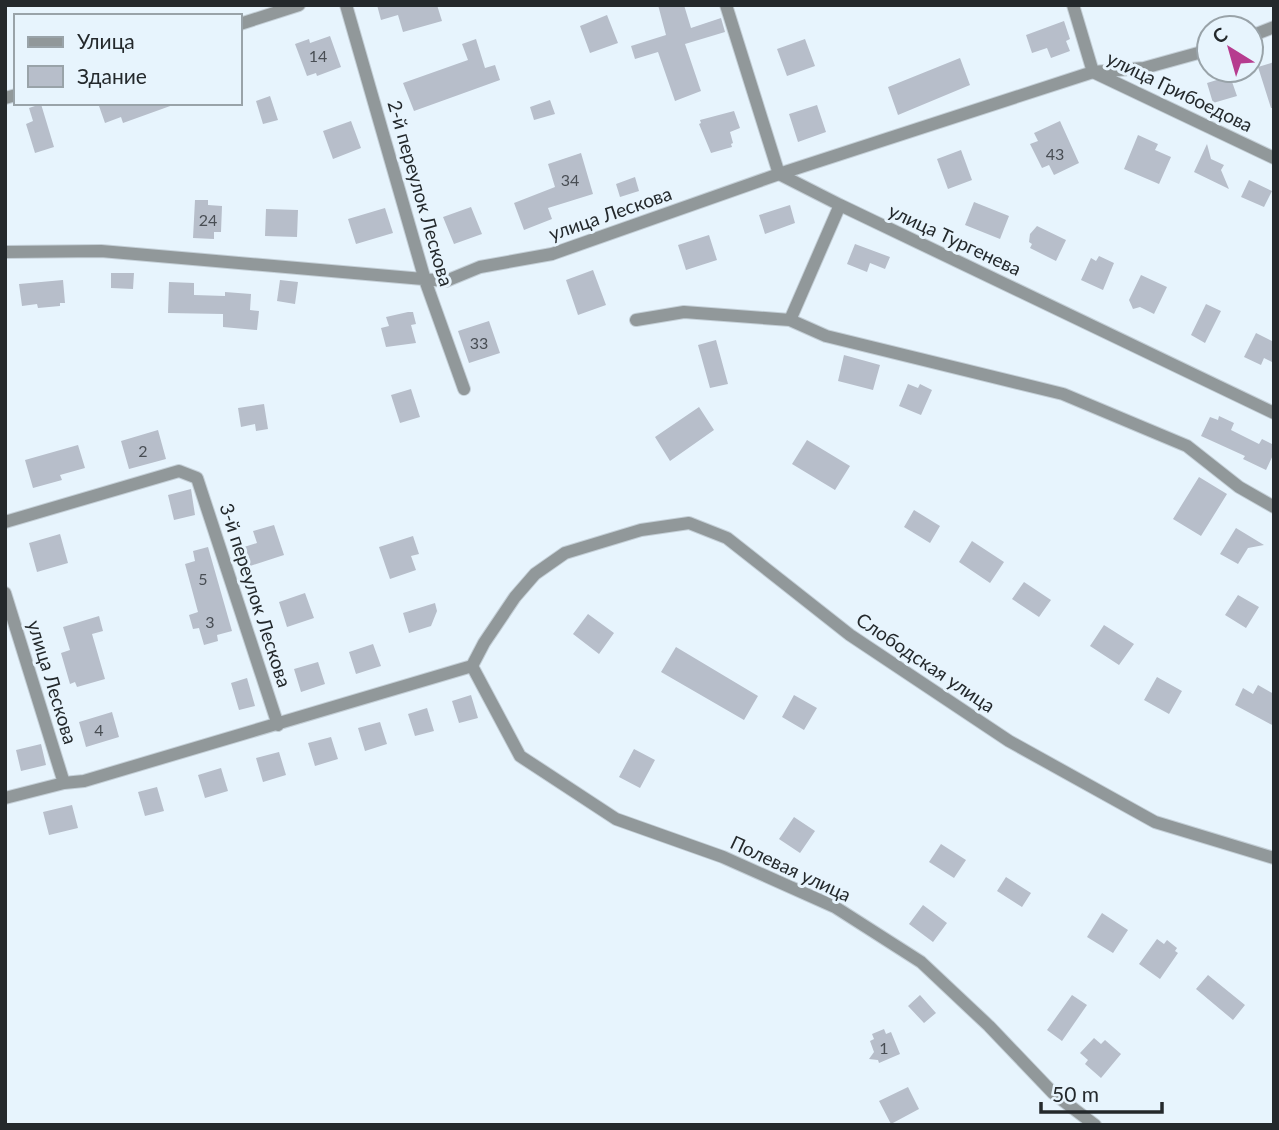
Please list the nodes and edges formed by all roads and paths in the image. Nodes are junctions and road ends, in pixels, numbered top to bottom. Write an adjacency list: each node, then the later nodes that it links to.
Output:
1 (299, 5): 5 (street)
2 (346, 5): 12 (street, 2-й переулок Лескова)
3 (726, 5): 9 (street)
4 (1073, 5): 7 (street, улица Грибоедова)
5 (242, 23)
6 (1195, 54): 7 (street, улица Лескова)
7 (1093, 72): 8 (street, улица Грибоедова); 9 (street, улица Лескова)
8 (1274, 158)
9 (779, 174): 10 (street, улица Тургенева); 12 (street, улица Лескова)
10 (839, 205): 14 (street); 16 (street, улица Тургенева)
11 (5, 252): 12 (street, улица Лескова)
12 (425, 280): 15 (street, 2-й переулок Лескова)
13 (636, 320): 14 (street)
14 (790, 320): 17 (street)
15 (464, 389)
16 (1274, 413)
17 (1274, 507)
18 (5, 522): 21 (street, 3-й переулок Лескова)
19 (5, 593): 22 (street, улица Лескова)
20 (472, 666): 21 (street); 24 (street, Слободская улица); 25 (street, Полевая улица)
21 (278, 725): 22 (street)
22 (64, 783): 23 (street)
23 (5, 798)
24 (1274, 858)
25 (1096, 1125)

